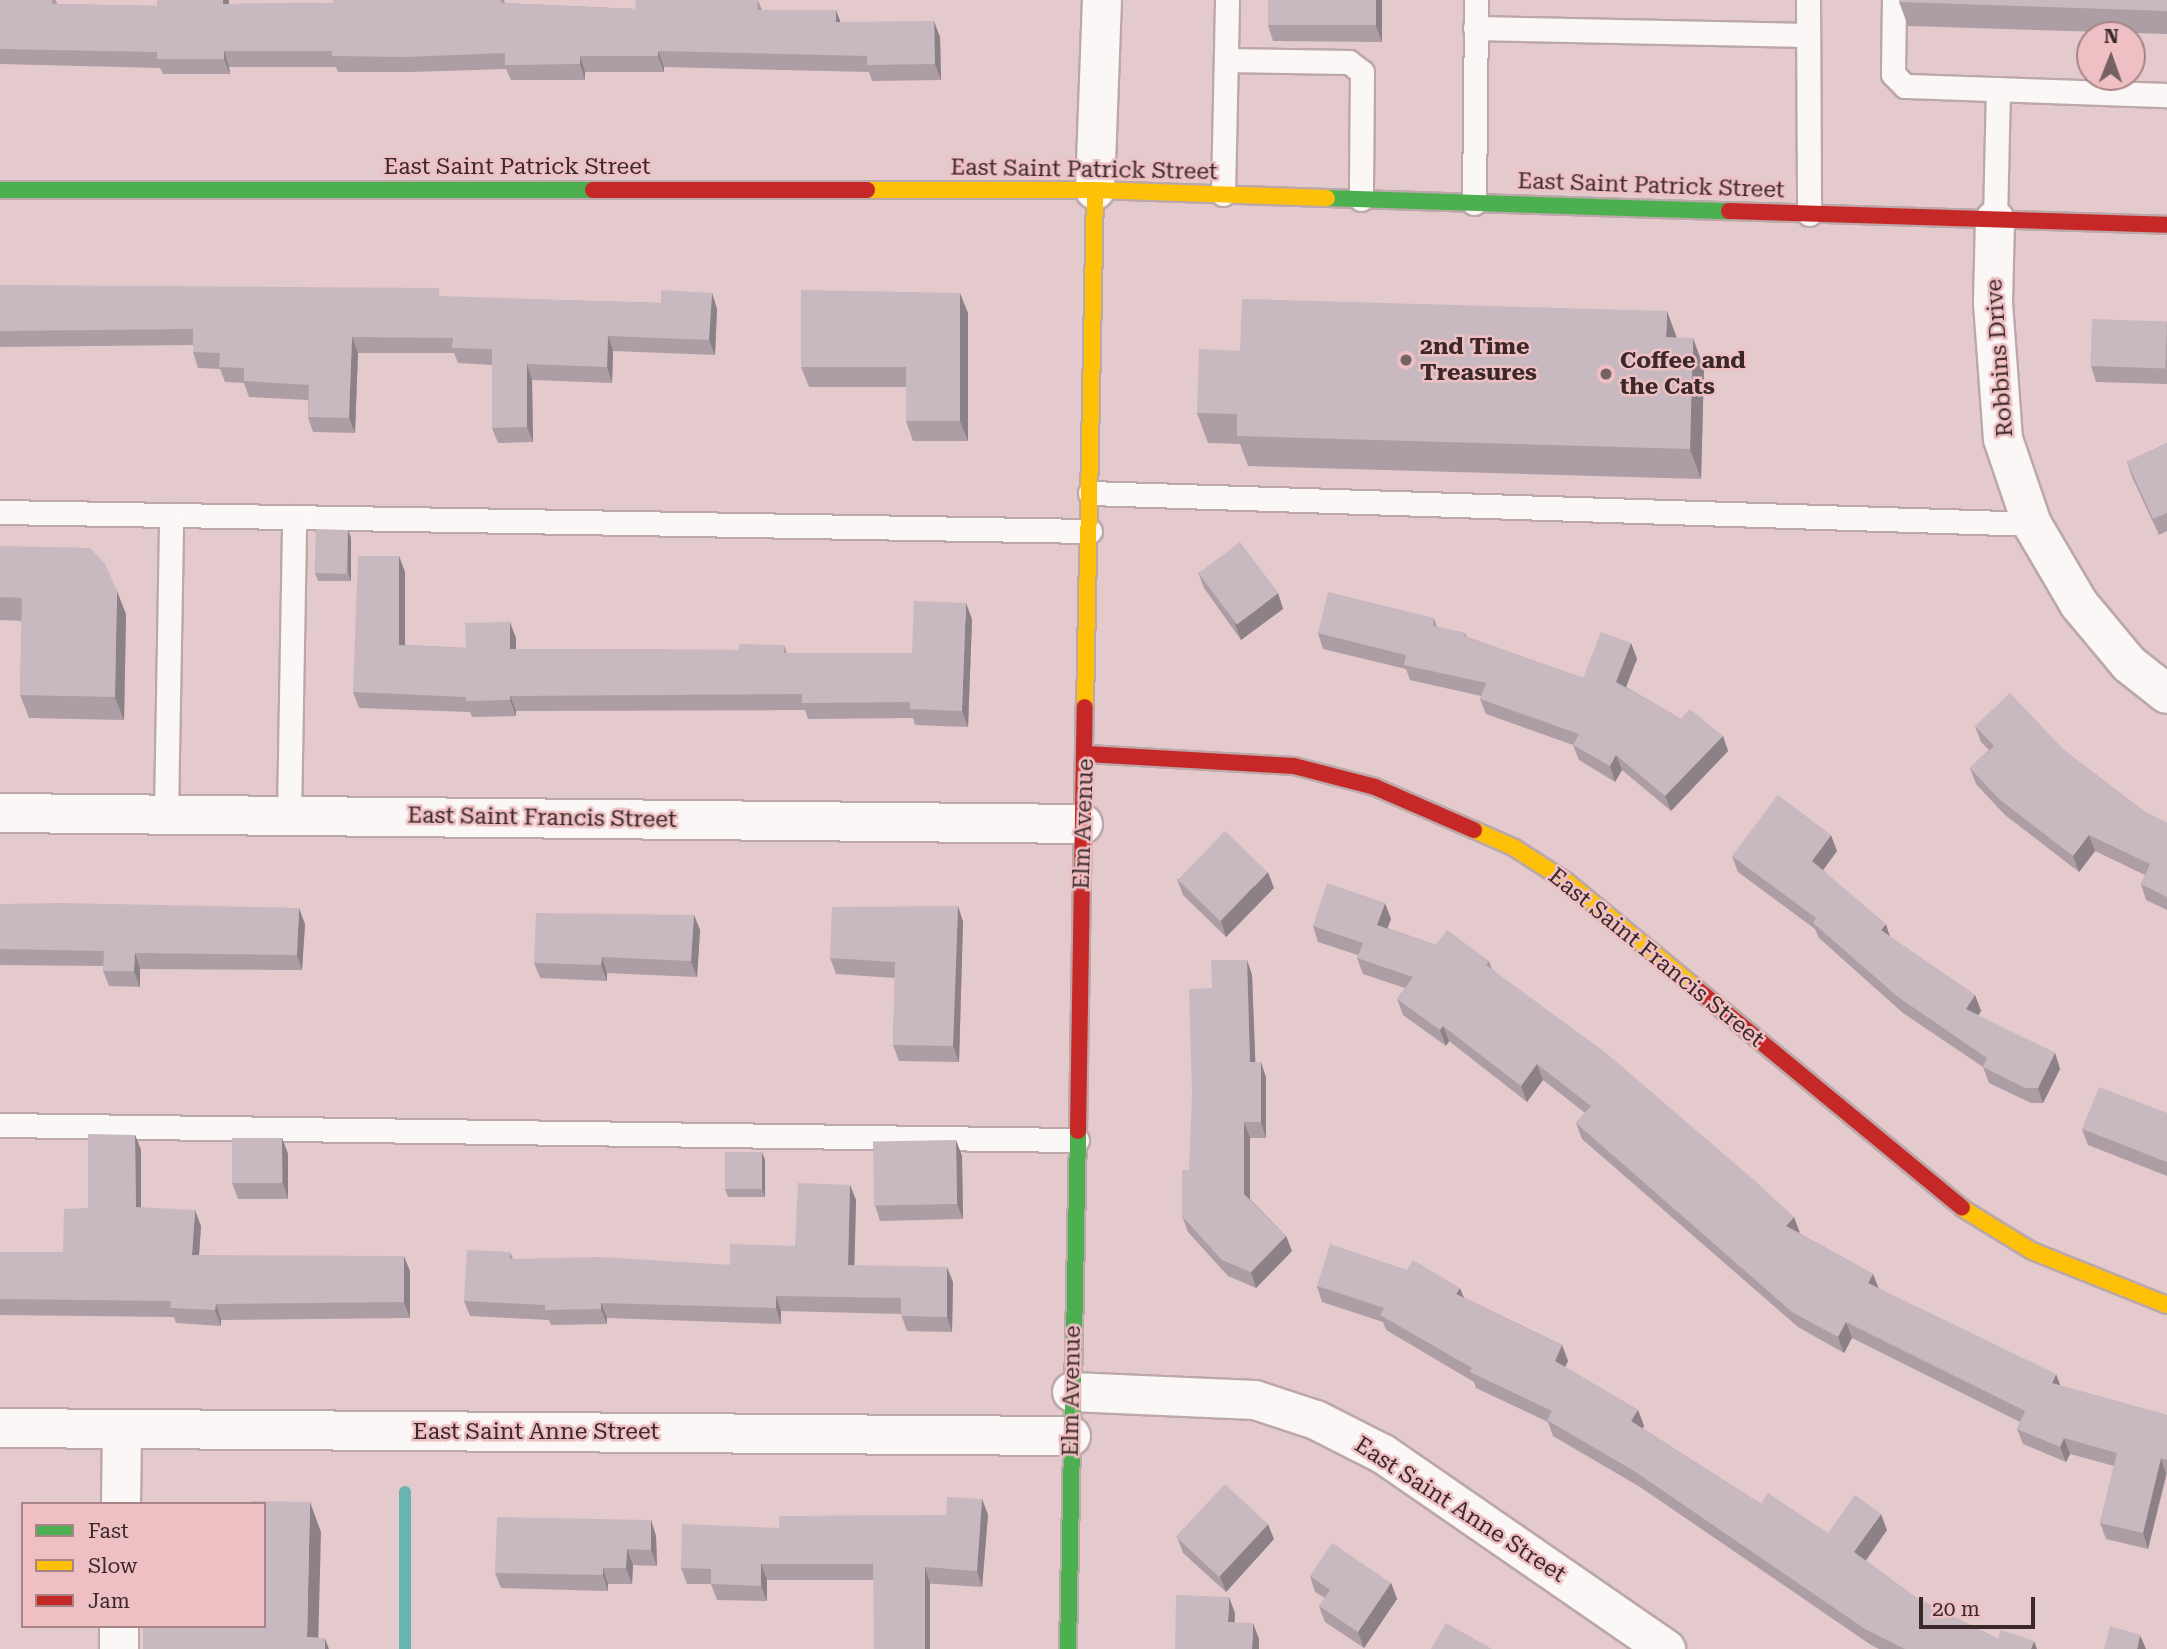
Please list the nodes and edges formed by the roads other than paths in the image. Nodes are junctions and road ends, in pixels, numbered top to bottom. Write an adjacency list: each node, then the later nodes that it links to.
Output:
1 (1102, 0): 12 (street, Elm Avenue)
2 (1227, 0): 8 (lane)
3 (1476, 0): 6 (lane)
4 (1808, 0): 7 (lane)
5 (1894, 0): 9 (lane)
6 (1475, 28): 7 (lane); 15 (lane)
7 (1808, 36): 16 (lane)
8 (1226, 60): 13 (lane); 14 (lane)
9 (1998, 89): 10 (lane); 17 (lane)
10 (2167, 95)
11 (0, 190): 12 (street, East Saint Patrick Street)
12 (1095, 190): 13 (street, East Saint Patrick Street); 19 (street, Elm Avenue)
13 (1223, 194): 14 (street, East Saint Patrick Street)
14 (1361, 199): 15 (street, East Saint Patrick Street)
15 (1474, 203): 16 (street, East Saint Patrick Street)
16 (1809, 214): 17 (street, East Saint Patrick Street)
17 (1995, 220): 18 (street, East Saint Patrick Street); 23 (street, Robbins Drive)
18 (2167, 225)
19 (1090, 493): 23 (lane); 24 (street, Elm Avenue)
20 (0, 512): 21 (lane)
21 (171, 514): 22 (lane); 28 (lane)
22 (294, 517): 24 (lane); 29 (lane)
23 (2032, 524): 25 (street, Robbins Drive)
24 (1090, 531): 26 (street, Elm Avenue)
25 (2167, 694)
26 (1087, 754): 30 (street, Elm Avenue); 33 (street, East Saint Francis Street)
27 (0, 813): 28 (street, East Saint Francis Street)
28 (166, 813): 29 (street, East Saint Francis Street)
29 (289, 814): 30 (street, East Saint Francis Street)
30 (1083, 824): 32 (street, Elm Avenue)
31 (0, 1125): 32 (lane)
32 (1077, 1140): 34 (street, Elm Avenue)
33 (2167, 1305)
34 (1072, 1392): 37 (street, Elm Avenue); 42 (street, East Saint Anne Street)
35 (0, 1428): 36 (street, East Saint Anne Street)
36 (122, 1429): 37 (street, East Saint Anne Street); 38 (street)
37 (1071, 1436): 41 (street, Elm Avenue)
38 (121, 1502)
39 (119, 1628): 40 (street)
40 (119, 1649)
41 (1068, 1649)
42 (1667, 1649)

